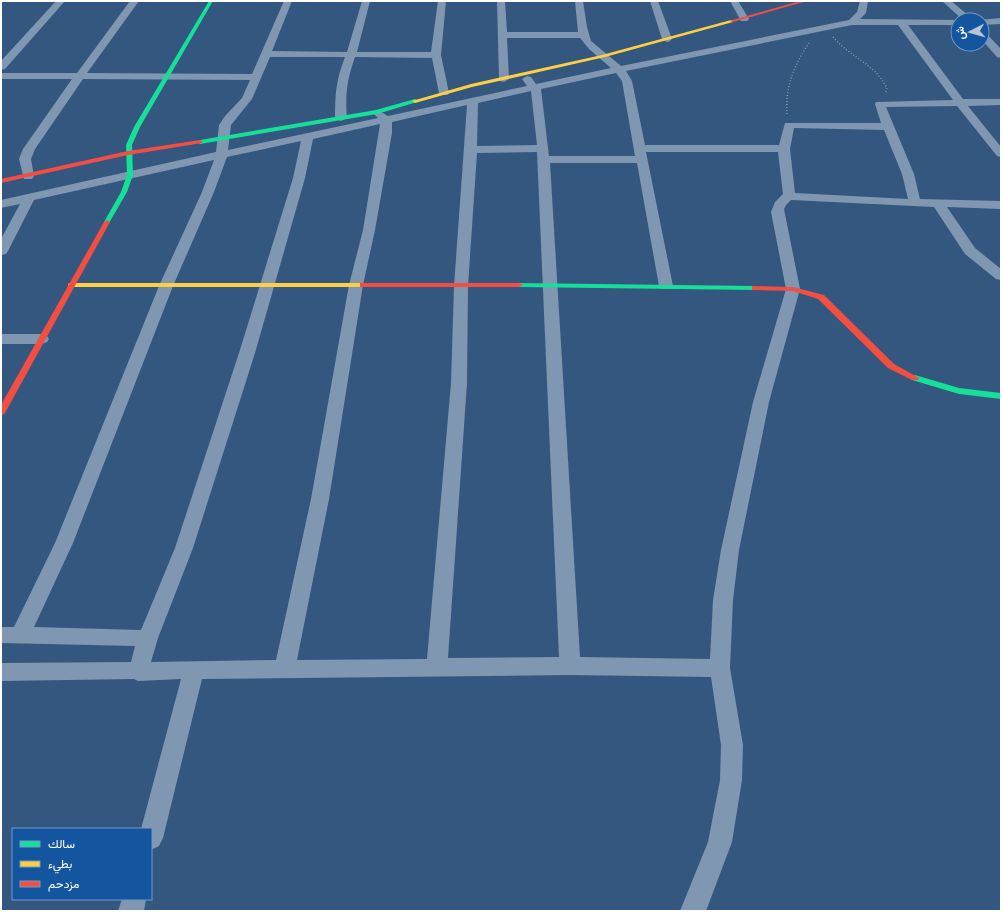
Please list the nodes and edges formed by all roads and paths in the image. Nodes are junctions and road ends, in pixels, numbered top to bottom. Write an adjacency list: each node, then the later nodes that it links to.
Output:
1 (61, 1): 31 (street)
2 (135, 1): 35 (street)
3 (211, 1): 37 (street)
4 (288, 1): 26 (street)
5 (366, 1): 27 (street)
6 (442, 1): 28 (street)
7 (501, 1): 22 (street)
8 (579, 1): 23 (street)
9 (654, 1): 24 (street)
10 (734, 1): 15 (street)
11 (864, 1): 17 (street)
12 (946, 1): 14 (street)
13 (798, 2): 15 (street)
14 (959, 12)
15 (744, 19): 24 (street)
16 (1001, 21): 20 (street)
17 (852, 22): 18 (street); 21 (street)
18 (901, 22): 19 (street); 42 (street)
19 (950, 22)
20 (990, 22)
21 (822, 28): 32 (street); 44 (path); 48 (path)
22 (502, 34): 23 (street); 38 (street)
23 (584, 35): 30 (street)
24 (666, 39): 30 (street)
25 (990, 43): 29 (street)
26 (266, 54): 27 (street); 36 (street)
27 (351, 55): 28 (street); 46 (street)
28 (436, 55): 40 (street)
29 (1001, 55)
30 (603, 56): 32 (street); 33 (street)
31 (1, 67)
32 (620, 69): 39 (street); 57 (street)
33 (522, 75): 38 (street); 39 (street)
34 (1, 76): 35 (street)
35 (81, 76): 37 (street); 60 (street)
36 (255, 77): 37 (street); 51 (street)
37 (166, 78): 54 (street)
38 (504, 79): 40 (street)
39 (535, 87): 41 (street); 56 (street)
40 (444, 93): 45 (street)
41 (473, 101): 45 (street); 53 (street)
42 (960, 102): 43 (street); 44 (street); 58 (street)
43 (1001, 102)
44 (880, 104): 49 (street)
45 (382, 116): 46 (street); 47 (street); 72 (street)
46 (341, 118): 47 (street)
47 (332, 125): 50 (street); 51 (street)
48 (789, 125): 49 (street); 52 (street)
49 (889, 127): 64 (street)
50 (308, 137): 55 (street); 71 (street)
51 (224, 139): 54 (street); 55 (street)
52 (784, 148): 57 (street); 62 (street)
53 (471, 150): 56 (street); 75 (street)
54 (128, 153): 59 (street); 60 (street)
55 (222, 154): 59 (street); 74 (street)
56 (543, 154): 57 (street); 73 (street)
57 (640, 154): 76 (street)
58 (1001, 154)
59 (130, 175): 63 (street); 70 (street)
60 (28, 176): 61 (street)
61 (1, 180)
62 (789, 196): 64 (street); 77 (street)
63 (29, 198): 65 (street); 68 (street)
64 (916, 203): 66 (street)
65 (1, 204)
66 (938, 204): 67 (street); 69 (street)
67 (1001, 205)
68 (1, 250)
69 (1001, 276)
70 (72, 285): 74 (street); 79 (street)
71 (266, 285): 72 (street); 74 (street); 83 (street)
72 (356, 285): 75 (street); 87 (street)
73 (551, 285): 75 (street); 76 (street); 84 (street)
74 (166, 286): 82 (street)
75 (460, 286): 85 (street)
76 (666, 286): 77 (street)
77 (793, 289): 80 (street); 86 (street)
78 (1, 339): 79 (street)
79 (42, 339): 81 (street)
80 (1001, 396)
81 (1, 413)
82 (10, 635): 83 (street)
83 (148, 638): 90 (street)
84 (570, 666): 85 (street); 86 (street)
85 (437, 668): 87 (street)
86 (720, 668): 94 (street)
87 (285, 669): 88 (street)
88 (193, 671): 90 (street); 91 (street)
89 (1, 672): 90 (street)
90 (138, 672)
91 (152, 834)
92 (134, 900): 93 (street)
93 (131, 911)
94 (693, 911)

